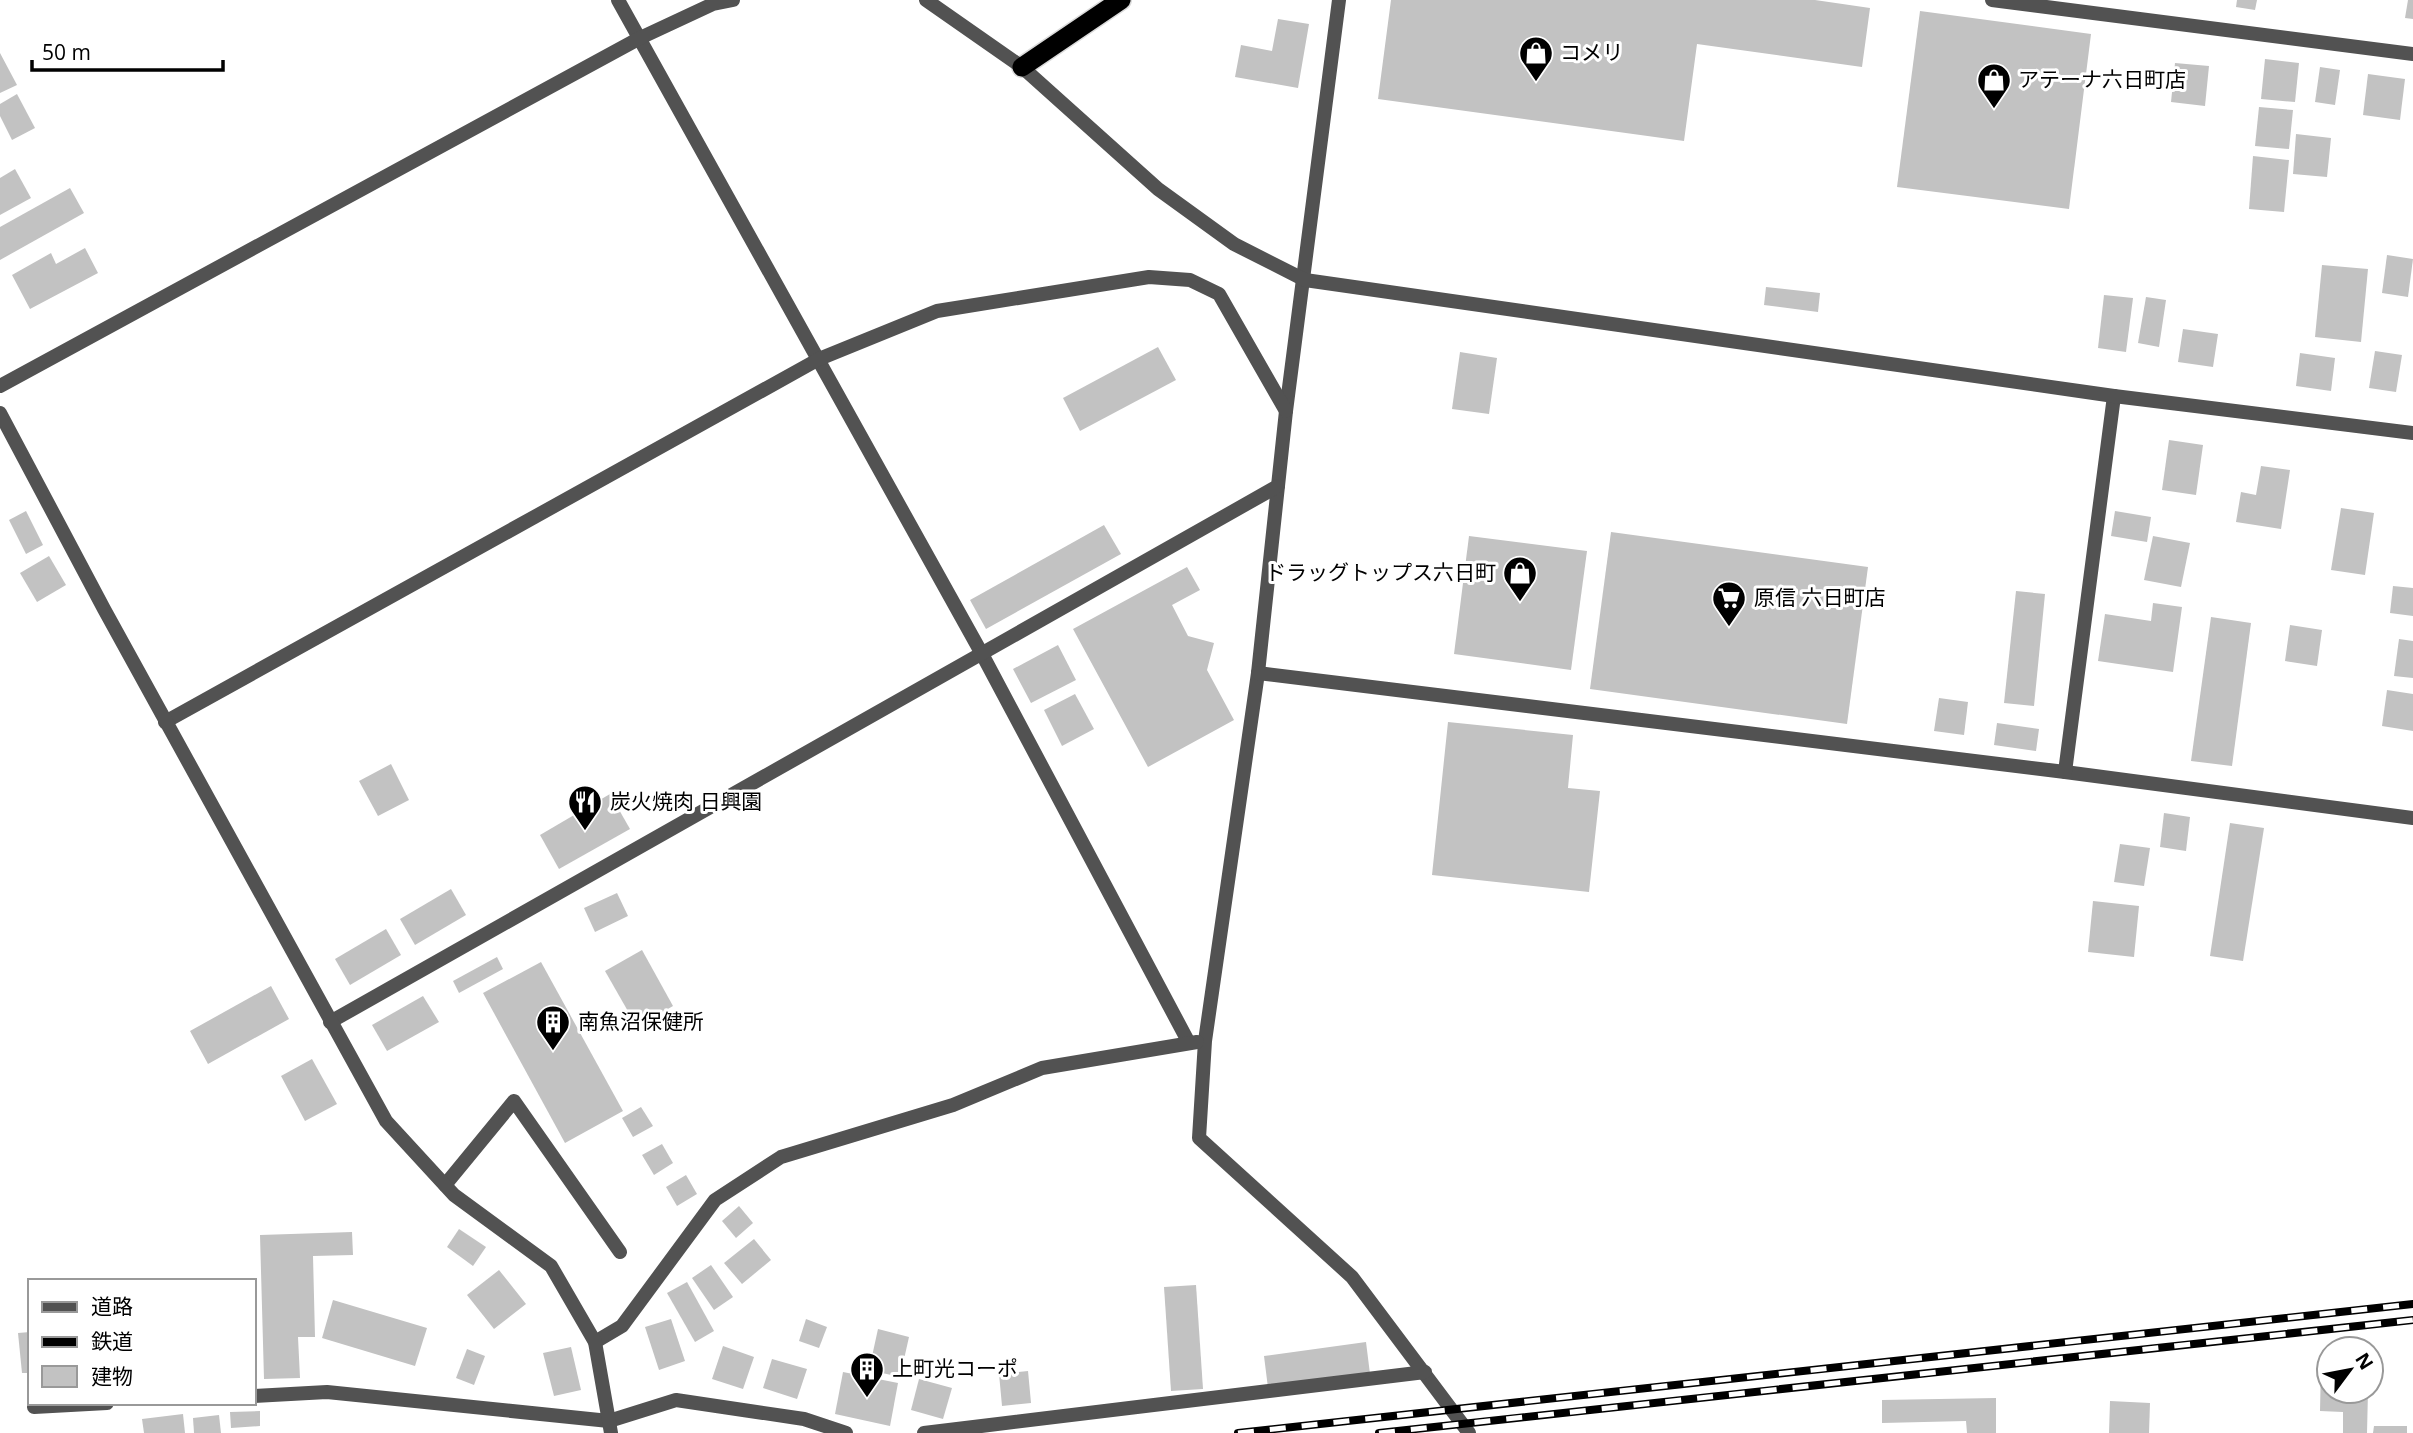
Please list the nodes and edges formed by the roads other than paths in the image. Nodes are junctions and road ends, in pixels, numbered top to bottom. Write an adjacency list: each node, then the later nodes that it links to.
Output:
1 (618, 0): 7 (street)
2 (733, 0): 7 (street)
3 (926, 0): 9 (street)
4 (1121, 0): 9 (highway)
5 (1339, 0): 10 (street)
6 (1993, 0): 8 (street)
7 (640, 38): 11 (street); 12 (street)
8 (2413, 54)
9 (1022, 67): 10 (street)
10 (1305, 280): 13 (street); 14 (street)
11 (818, 359): 14 (street); 18 (street); 20 (street)
12 (0, 386)
13 (2113, 396): 16 (street); 21 (street)
14 (1286, 411): 17 (street)
15 (0, 413): 20 (street)
16 (2413, 433)
17 (1278, 486): 18 (street); 19 (street)
18 (982, 654): 23 (street); 25 (street)
19 (1258, 673): 21 (street); 24 (street)
20 (165, 722): 23 (street)
21 (2065, 772): 22 (street)
22 (2413, 818)
23 (330, 1022): 26 (street)
24 (1205, 1041): 25 (street); 29 (street)
25 (1189, 1043): 28 (street)
26 (445, 1185): 27 (street); 28 (street)
27 (620, 1252)
28 (595, 1342): 33 (street)
29 (1425, 1372): 35 (street); 36 (street)
30 (256, 1396): 33 (street)
31 (70, 1405): 32 (street)
32 (34, 1407)
33 (610, 1427): 34 (street)
34 (846, 1433)
35 (924, 1433)
36 (1469, 1433)

